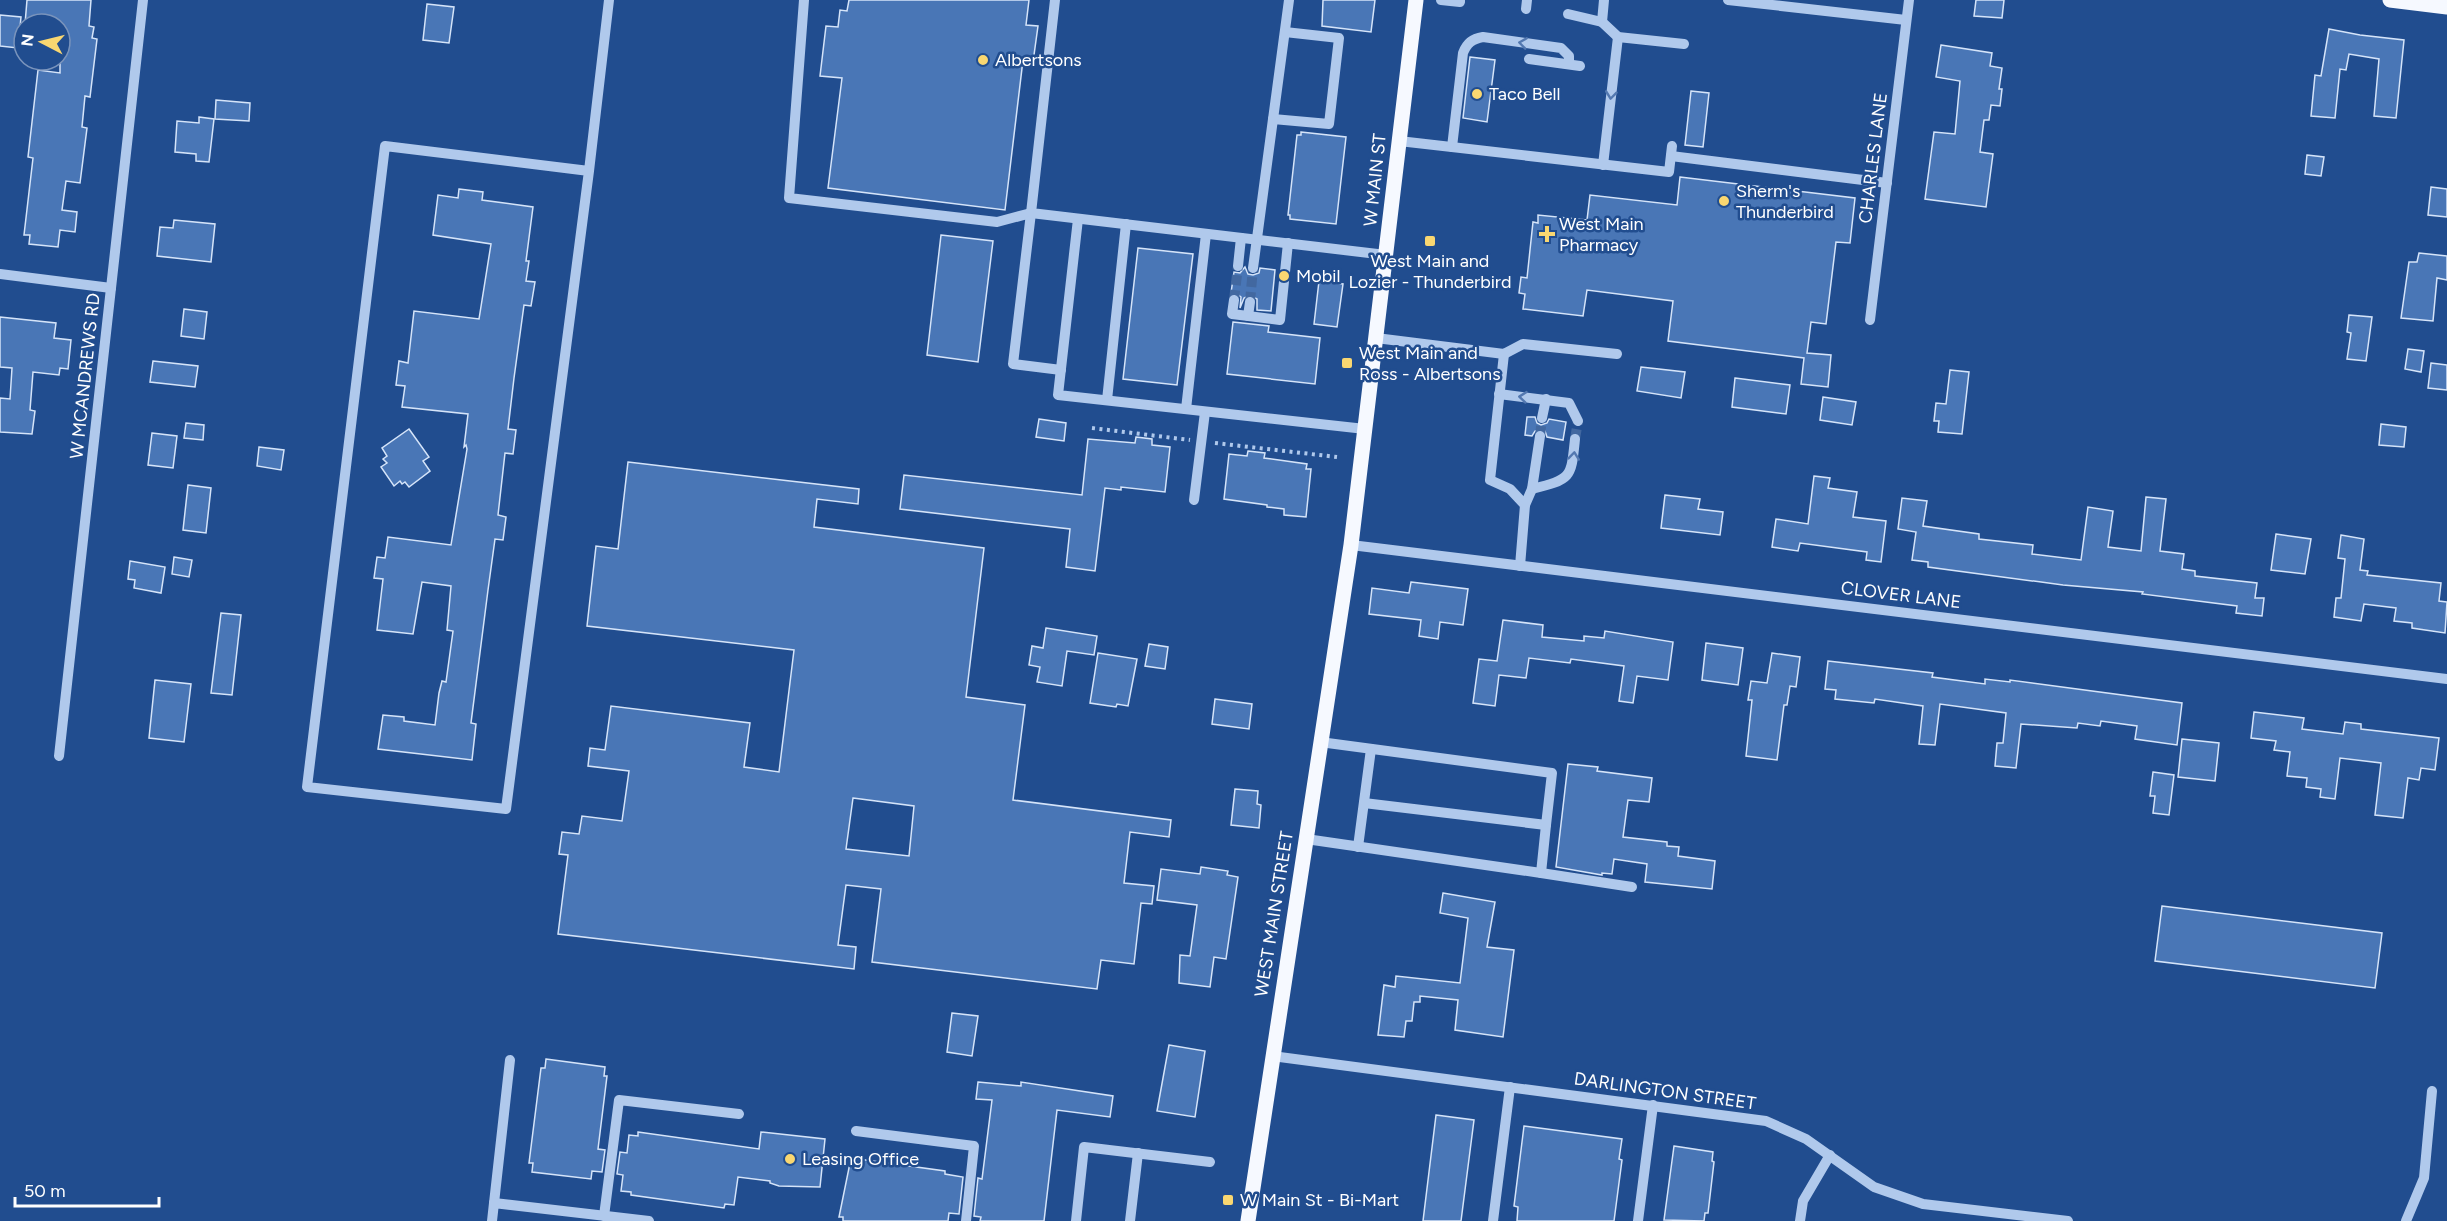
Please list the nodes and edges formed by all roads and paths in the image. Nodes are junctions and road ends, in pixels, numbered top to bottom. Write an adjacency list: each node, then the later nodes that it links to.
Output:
1 (143, 0): 38 (street, W MCANDREWS RD)
2 (609, 0): 25 (street)
3 (804, 0): 27 (street)
4 (1055, 0): 27 (street)
5 (1289, 0): 17 (street)
6 (1416, 0): 22 (main road, W MAIN ST)
7 (1441, 0): 12 (street)
8 (1604, 0): 16 (street)
9 (1728, 0): 15 (street)
10 (1909, 0): 15 (street, CHARLES LANE)
11 (2390, 0): 13 (main road)
12 (1460, 1)
13 (2447, 7)
14 (1568, 14): 16 (street)
15 (1906, 20): 26 (street, CHARLES LANE)
16 (1602, 22): 18 (street)
17 (1285, 32): 21 (street); 21 (street)
18 (1618, 37): 19 (street); 24 (street, one-way to 24)
19 (1684, 44)
20 (1529, 60): 23 (street, one-way to 23)
21 (1273, 119): 32 (street)
22 (1399, 141): 23 (street); 34 (main road, W MAIN ST)
23 (1452, 147): 24 (street)
24 (1603, 165): 26 (street)
25 (589, 171): 25 (street)
26 (1887, 183): 42 (street, CHARLES LANE)
27 (1031, 213): 28 (street); 46 (street)
28 (1078, 219): 29 (street); 46 (street)
29 (1126, 224): 30 (street); 49 (street)
30 (1206, 234): 31 (street); 50 (street)
31 (1241, 238): 32 (street); 35 (street)
32 (1256, 240): 33 (street); 36 (street)
33 (1288, 243): 34 (street); 41 (street)
34 (1386, 255): 43 (main road, W MAIN ST)
35 (1238, 266)
36 (1253, 268)
37 (0, 274): 38 (street)
38 (111, 288): 65 (street, W MCANDREWS RD)
39 (1234, 300): 41 (street)
40 (1250, 302): 41 (street)
41 (1248, 316)
42 (1870, 320)
43 (1376, 338): 44 (street); 54 (main road, W MAIN ST)
44 (1504, 354): 45 (street); 47 (street)
45 (1617, 354)
46 (1061, 369): 49 (street)
47 (1499, 394): 48 (street, one-way to 47); 59 (street)
48 (1546, 399): 52 (street); 53 (street)
49 (1107, 400): 50 (street)
50 (1186, 409): 51 (street)
51 (1205, 412): 54 (street); 58 (street)
52 (1542, 418)
53 (1578, 421)
54 (1365, 429): 60 (main road)
55 (1539, 436): 57 (street)
56 (1575, 439): 57 (street, one-way to 56)
57 (1532, 489): 59 (street)
58 (1194, 500)
59 (1525, 505): 61 (street)
60 (1351, 545): 61 (street, CLOVER LANE); 63 (main road, WEST MAIN STREET)
61 (1520, 566): 62 (street, CLOVER LANE)
62 (2447, 679)
63 (1320, 742): 64 (street); 68 (main road, WEST MAIN STREET)
64 (1371, 749): 66 (street); 67 (street)
65 (59, 756)
66 (1364, 803): 67 (street); 69 (street)
67 (1546, 825): 70 (street)
68 (1306, 839): 69 (street); 72 (main road, WEST MAIN STREET)
69 (1358, 847): 70 (street)
70 (1541, 873): 71 (street)
71 (1632, 887)
72 (1272, 1056): 74 (street, DARLINGTON STREET); 90 (main road, WEST MAIN STREET)
73 (510, 1060): 82 (street)
74 (1510, 1087): 76 (street, DARLINGTON STREET); 91 (street)
75 (2432, 1091): 96 (street)
76 (1653, 1105): 80 (street, DARLINGTON STREET); 92 (street)
77 (739, 1114): 84 (street)
78 (856, 1131): 87 (street)
79 (1138, 1153): 81 (street); 88 (street); 89 (street)
80 (1830, 1155): 83 (street, DARLINGTON STREET); 93 (street)
81 (1210, 1162)
82 (494, 1203): 84 (street); 85 (street)
83 (1960, 1208): 94 (street); 95 (street, DARLINGTON STREET)
84 (604, 1216): 86 (street)
85 (492, 1221)
86 (649, 1221)
87 (966, 1221)
88 (1076, 1221)
89 (1130, 1221)
90 (1248, 1221)
91 (1493, 1221)
92 (1638, 1221)
93 (1800, 1221)
94 (1958, 1221)
95 (2068, 1221)
96 (2406, 1221)

